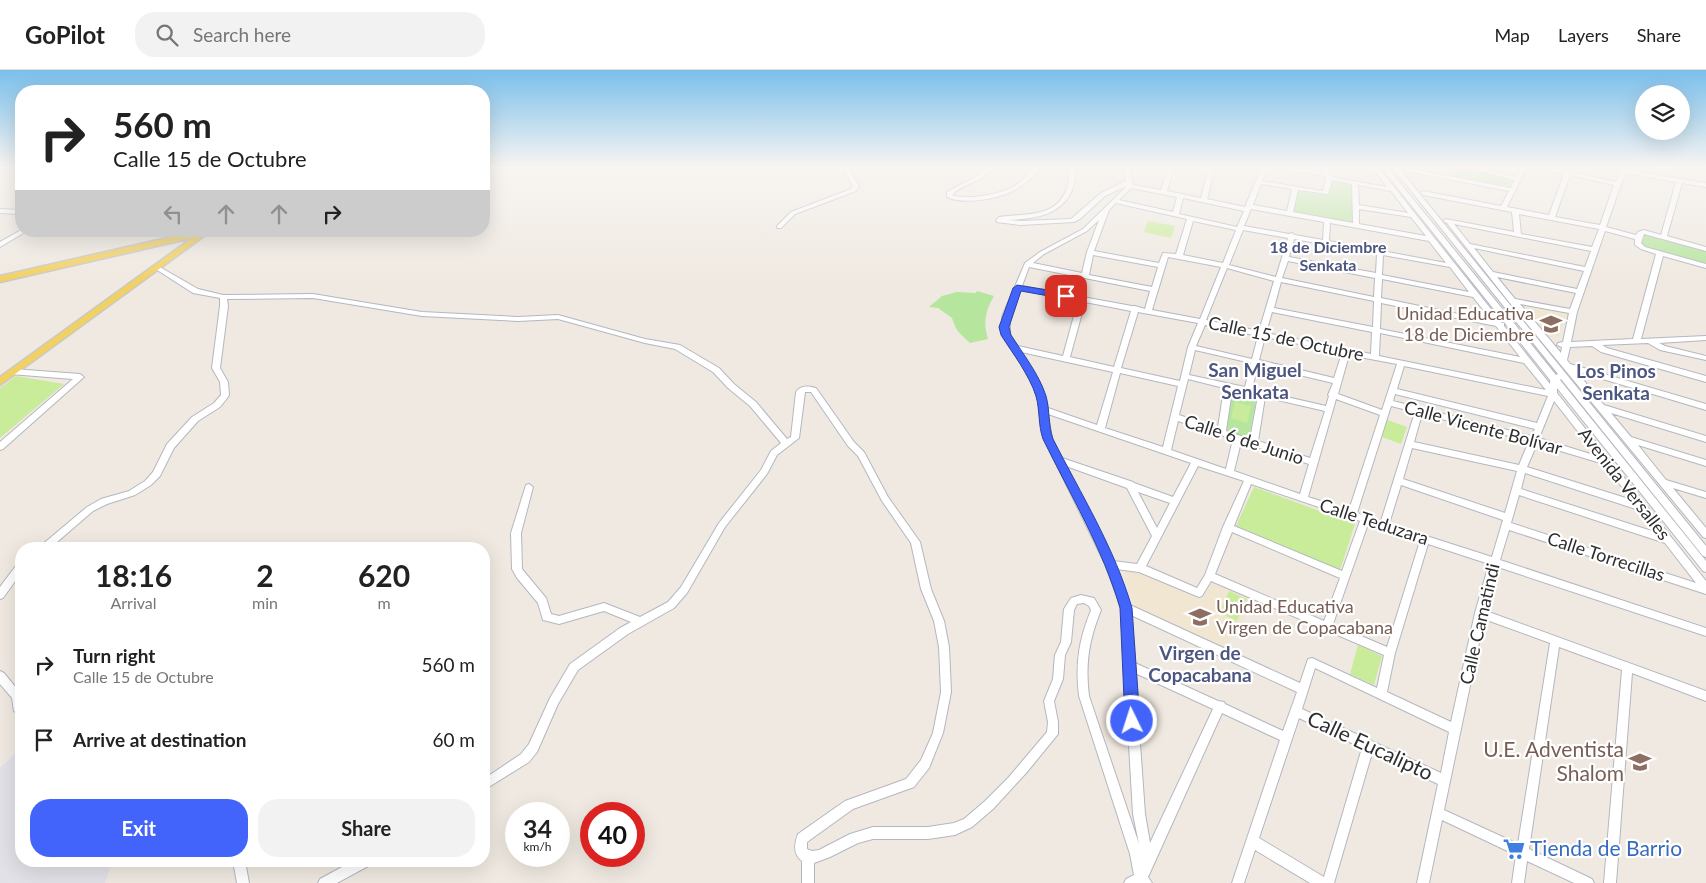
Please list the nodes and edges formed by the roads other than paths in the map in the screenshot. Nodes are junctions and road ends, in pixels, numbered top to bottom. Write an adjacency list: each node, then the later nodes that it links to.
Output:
1 (815, 205): 32 (street)
2 (1060, 205): 3 (street)
3 (1091, 205)
4 (1133, 205): 24 (street)
5 (1178, 205): 24 (street)
6 (1234, 205): 19 (street)
7 (1292, 205): 25 (street)
8 (1405, 205): 26 (street, Avenida Versalles)
9 (1410, 205): 96 (street, Avenida Versalles)
10 (1429, 205): 98 (street)
11 (1433, 205): 30 (street, Avenida Versalles)
12 (1483, 205): 20 (street)
13 (1505, 205): 20 (street)
14 (1556, 205): 28 (street)
15 (1610, 205): 34 (street, Calle Camatindi)
16 (1672, 205): 40 (street)
17 (1108, 206): 48 (street); 54 (street)
18 (1355, 206): 26 (street); 31 (street)
19 (1247, 207): 25 (street); 33 (street)
20 (1503, 209): 22 (street)
21 (0, 211): 23 (street)
22 (1515, 211): 28 (street); 37 (street)
23 (15, 212)
24 (1176, 214): 27 (street)
25 (1290, 214): 29 (street)
26 (1414, 216): 41 (street, Avenida Versalles)
27 (1191, 218): 33 (street); 52 (street)
28 (1551, 218): 34 (street)
29 (1327, 220): 31 (street); 43 (street)
30 (1446, 220): 37 (street); 45 (street, Avenida Versalles)
31 (1356, 225): 41 (street)
32 (779, 227)
33 (1239, 228): 36 (street); 56 (street)
34 (1603, 228): 42 (street); 47 (street, Calle Camatindi)
35 (15, 236): 44 (street)
36 (1292, 236): 43 (street); 53 (street)
37 (1518, 236): 47 (street)
38 (186, 237): 64 (main road)
39 (195, 237): 59 (main road)
40 (1664, 237): 42 (street); 46 (street)
41 (1432, 238): 57 (street, Avenida Versalles)
42 (1638, 238): 50 (street)
43 (1326, 242): 49 (street)
44 (0, 245)
45 (1467, 245): 60 (street); 61 (street, Avenida Versalles)
46 (1706, 249)
47 (1595, 250): 60 (street, Calle Camatindi)
48 (1090, 252): 55 (street); 62 (street)
49 (1380, 252): 57 (street); 63 (street)
50 (1660, 253): 58 (street); 84 (street)
51 (1164, 254): 52 (street); 55 (street)
52 (1179, 256): 56 (street)
53 (1285, 258): 63 (street); 65 (street)
54 (1027, 264): 62 (street); 66 (street)
55 (1161, 266): 67 (street)
56 (1225, 266): 65 (street); 78 (street)
57 (1454, 266): 69 (street, Avenida Versalles)
58 (1706, 266)
59 (156, 267): 70 (street); 101 (main road)
60 (1588, 270): 68 (street, Calle Camatindi)
61 (1490, 273): 68 (street); 73 (street, Avenida Versalles)
62 (1085, 275): 67 (street)
63 (1378, 275): 69 (street); 72 (street)
64 (0, 279)
65 (1280, 280): 72 (street); 75 (street)
66 (1017, 288): 71 (street, Calle 15 de Octubre); 89 (street)
67 (1154, 290): 76 (street)
68 (1580, 292): 77 (street, Calle Camatindi)
69 (1476, 295): 79 (street, Avenida Versalles)
70 (223, 298): 128 (street); 158 (street)
71 (1082, 299): 74 (street, Calle 15 de Octubre); 91 (street)
72 (1376, 299): 79 (street); 80 (street)
73 (1512, 300): 77 (street); 86 (street, Avenida Versalles)
74 (1135, 308): 76 (street, Calle 15 de Octubre); 99 (street)
75 (1270, 309): 80 (street); 81 (street)
76 (1148, 311): 78 (street, Calle 15 de Octubre)
77 (1573, 312): 87 (street, Calle Camatindi)
78 (1203, 322): 81 (street, Calle 15 de Octubre); 88 (street)
79 (1501, 325): 94 (street, Avenida Versalles)
80 (1375, 329): 92 (street); 94 (street)
81 (1261, 334): 90 (street, Calle 15 de Octubre); 95 (street)
82 (1706, 338): 83 (street)
83 (1650, 341): 84 (street); 93 (street)
84 (1636, 342): 85 (street)
85 (1594, 344): 87 (street); 102 (street)
86 (1551, 345): 87 (street); 100 (street, Avenida Versalles)
87 (1566, 345): 100 (street, Calle Camatindi)
88 (1192, 347): 95 (street); 103 (street)
89 (1014, 348): 91 (street); 116 (street)
90 (1346, 352): 92 (street, Calle 15 de Octubre); 104 (street)
91 (1066, 358): 99 (street)
92 (1375, 358): 97 (street, Calle 15 de Octubre)
93 (1706, 358)
94 (1528, 360): 96 (street); 110 (street, Avenida Versalles)
95 (1254, 362): 104 (street); 107 (street)
96 (1540, 362): 98 (street); 100 (street, Avenida Versalles)
97 (1401, 364): 108 (street); 110 (street, Calle 15 de Octubre)
98 (1552, 364): 100 (street)
99 (1119, 370): 103 (street); 121 (street)
100 (1561, 370): 110 (street, Calle Camatindi); 113 (street, Avenida Versalles); 114 (street); 159 (street, Avenida Versalles); 163 (street, Avenida Versalles)
101 (13, 372): 105 (main road); 130 (street)
102 (1706, 379)
103 (1183, 380): 106 (street); 119 (street)
104 (1336, 381): 111 (street)
105 (0, 382)
106 (1228, 386): 107 (street); 122 (street)
107 (1248, 390): 109 (street)
108 (1393, 391): 112 (street); 120 (street)
109 (1262, 394): 115 (street); 127 (street)
110 (1553, 394): 120 (street, Calle Camatindi); 135 (street, Avenida Versalles)
111 (1332, 395): 115 (street); 118 (street)
112 (1389, 403): 117 (street, Calle Vicente Bolívar); 118 (street)
113 (1601, 407): 124 (street); 126 (street, Avenida Versalles)
114 (1706, 407)
115 (1328, 409): 134 (street)
116 (1044, 410): 121 (street, Calle Teduzara); 132 (street)
117 (1419, 412): 125 (street, Calle Vicente Bolívar); 129 (street)
118 (1385, 414): 149 (street)
119 (1175, 417): 122 (street, Calle 6 de Junio); 131 (street)
120 (1540, 427): 125 (street, Calle Camatindi)
121 (1100, 429): 131 (street, Calle Teduzara)
122 (1222, 432): 123 (street, Calle 6 de Junio)
123 (1238, 437): 127 (street, Calle 6 de Junio); 138 (street)
124 (1706, 439)
125 (1535, 440): 135 (street, Calle Vicente Bolívar); 137 (street, Calle Camatindi)
126 (1629, 440): 136 (street); 141 (street, Avenida Versalles)
127 (1254, 442): 134 (street, Calle 6 de Junio)
128 (786, 444): 171 (street); 193 (street)
129 (1410, 444): 137 (street); 140 (street)
130 (0, 447)
131 (1166, 452): 133 (street, Calle Teduzara)
132 (1058, 460): 142 (street); 161 (street)
133 (1196, 462): 138 (street, Calle Teduzara); 147 (street)
134 (1314, 462): 146 (street)
135 (1607, 462): 148 (street, Avenida Versalles)
136 (1706, 463)
137 (1522, 469): 144 (street, Calle Camatindi); 148 (street)
138 (1229, 472): 139 (street, Calle Teduzara)
139 (1249, 480): 146 (street, Calle Teduzara); 153 (street)
140 (1398, 481): 151 (street, Calle Torrecillas); 152 (street)
141 (1664, 482): 145 (street); 154 (street, Avenida Versalles)
142 (1130, 484): 147 (street); 155 (street)
143 (529, 488): 171 (street)
144 (1516, 491): 151 (street, Calle Camatindi); 157 (street)
145 (1706, 495)
146 (1303, 498): 149 (street, Calle Teduzara)
147 (1175, 501): 155 (street)
148 (1642, 507): 157 (street, Avenida Versalles)
149 (1352, 515): 150 (street, Calle Teduzara)
150 (1365, 520): 152 (street, Calle Teduzara); 166 (street)
151 (1507, 522): 160 (street, Calle Camatindi); 167 (street, Calle Torrecillas)
152 (1384, 526): 156 (street, Calle Teduzara)
153 (1228, 528): 165 (street); 166 (street)
154 (1705, 531)
155 (1157, 537): 162 (street)
156 (1425, 539): 160 (street, Calle Teduzara); 175 (street)
157 (1667, 540): 167 (street, Avenida Versalles)
158 (50, 542)
159 (1706, 553)
160 (1494, 563): 170 (street, Calle Camatindi); 173 (street, Calle Teduzara)
161 (1110, 564): 162 (street); 169 (street)
162 (1140, 568): 165 (street)
163 (1706, 568)
164 (15, 574): 168 (street)
165 (1209, 576): 172 (street)
166 (1345, 576): 172 (street)
167 (1706, 589)
168 (0, 595)
169 (1126, 608): 176 (street); 179 (street)
170 (1480, 613): 174 (street); 185 (street, Calle Camatindi)
171 (640, 621): 188 (street)
172 (1327, 627): 175 (street)
173 (1706, 632)
174 (1555, 641): 177 (street); 192 (street)
175 (1390, 653): 181 (street)
176 (1129, 665): 183 (street); 194 (street)
177 (1627, 668): 182 (street); 207 (street)
178 (0, 676): 180 (street)
179 (1303, 690): 181 (street); 184 (street)
180 (15, 694)
181 (1381, 695): 185 (street)
182 (1706, 696)
183 (1220, 705): 186 (street); 194 (street)
184 (1296, 712): 186 (street); 187 (street, Calle Eucalipto)
185 (1456, 730): 189 (street, Calle Camatindi)
186 (1287, 738): 191 (street)
187 (1368, 747): 189 (street, Calle Eucalipto); 203 (street)
188 (490, 781)
189 (1445, 781): 190 (street, Calle Camatindi)
190 (1439, 812): 192 (street); 204 (street, Calle Camatindi)
191 (1252, 841): 201 (street); 202 (street)
192 (1522, 851): 205 (street); 206 (street)
193 (808, 858): 197 (street); 200 (street)
194 (1148, 862): 197 (street)
195 (240, 867): 198 (street)
196 (355, 867): 199 (street)
197 (1139, 882)
198 (243, 883)
199 (324, 883)
200 (808, 883)
201 (1238, 883)
202 (1322, 883)
203 (1328, 883)
204 (1423, 883)
205 (1518, 883)
206 (1588, 883)
207 (1610, 883)

